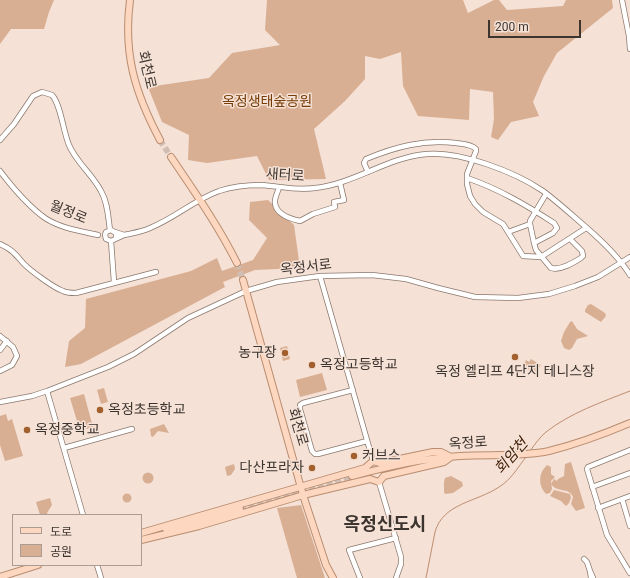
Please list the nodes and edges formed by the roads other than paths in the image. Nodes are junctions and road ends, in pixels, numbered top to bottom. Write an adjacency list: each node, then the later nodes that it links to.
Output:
1 (130, 0): 5 (main road, 회천로)
2 (622, 0): 3 (street)
3 (630, 48)
4 (0, 140): 19 (street)
5 (160, 140)
6 (171, 157): 14 (main road)
7 (473, 159): 9 (street, 새터로); 9 (street); 10 (street); 13 (street, 새터로)
8 (0, 171): 19 (street, 월정로)
9 (368, 172): 11 (street, 새터로)
10 (467, 178): 15 (street); 18 (street)
11 (340, 182): 12 (street, 새터로); 12 (street)
12 (279, 187): 14 (street, 새터로)
13 (546, 194): 15 (street); 17 (street, 새터로)
14 (200, 199): 19 (street); 26 (main road)
15 (536, 211): 16 (street); 21 (street)
16 (530, 224): 18 (street); 21 (street)
17 (586, 228): 20 (street); 25 (street, 새터로)
18 (508, 232): 23 (street)
19 (110, 236): 31 (street)
20 (570, 239): 23 (street); 23 (street)
21 (534, 243): 23 (street)
22 (0, 244): 31 (street)
23 (541, 257)
24 (630, 257): 25 (street, 옥정서로)
25 (622, 262): 28 (street); 29 (street, 옥정서로)
26 (237, 263)
27 (156, 272): 31 (street)
28 (630, 275)
29 (320, 276): 32 (street, 옥정서로); 37 (street)
30 (243, 280): 32 (main road, 회천로)
31 (114, 282)
32 (246, 292): 38 (street, 옥정서로); 55 (main road, 회천로)
33 (0, 336): 34 (street)
34 (7, 341): 35 (street); 36 (street)
35 (0, 350)
36 (0, 371)
37 (353, 390): 42 (street); 42 (street)
38 (48, 391): 39 (street, 옥정서로); 43 (street)
39 (0, 402)
40 (630, 423): 45 (main road, 옥정로)
41 (132, 429): 43 (street)
42 (367, 441): 46 (street)
43 (64, 448): 65 (street)
44 (630, 450): 57 (street)
45 (451, 457): 47 (main road); 51 (main road, 옥정로); 52 (main road)
46 (373, 461): 47 (main road); 48 (main road)
47 (380, 463): 48 (main road)
48 (365, 468): 50 (main road)
49 (630, 473): 57 (street)
50 (341, 474): 55 (main road); 56 (main road)
51 (352, 476)
52 (384, 476): 53 (main road); 54 (main road)
53 (370, 479): 54 (main road); 56 (main road)
54 (379, 482): 69 (street)
55 (301, 486): 58 (main road, 회천로); 61 (main road)
56 (344, 486): 58 (main road)
57 (592, 487): 62 (street)
58 (303, 495): 64 (main road); 81 (main road, 회천로)
59 (630, 496): 60 (street)
60 (622, 499): 62 (street); 66 (street)
61 (252, 500): 64 (main road); 67 (main road)
62 (598, 508): 72 (street)
63 (240, 509): 68 (main road)
64 (255, 509): 70 (main road)
65 (83, 514)
66 (630, 526)
67 (142, 533)
68 (142, 536)
69 (396, 538): 82 (street); 83 (street)
70 (142, 540)
71 (584, 559): 84 (street)
72 (628, 564): 77 (street)
73 (35, 566): 75 (main road)
74 (97, 566): 80 (street)
75 (15, 572): 76 (main road); 78 (main road); 79 (main road)
76 (0, 573)
77 (630, 573)
78 (0, 577)
79 (5, 578)
80 (101, 578)
81 (333, 578)
82 (360, 578)
83 (396, 578)
84 (592, 578)

